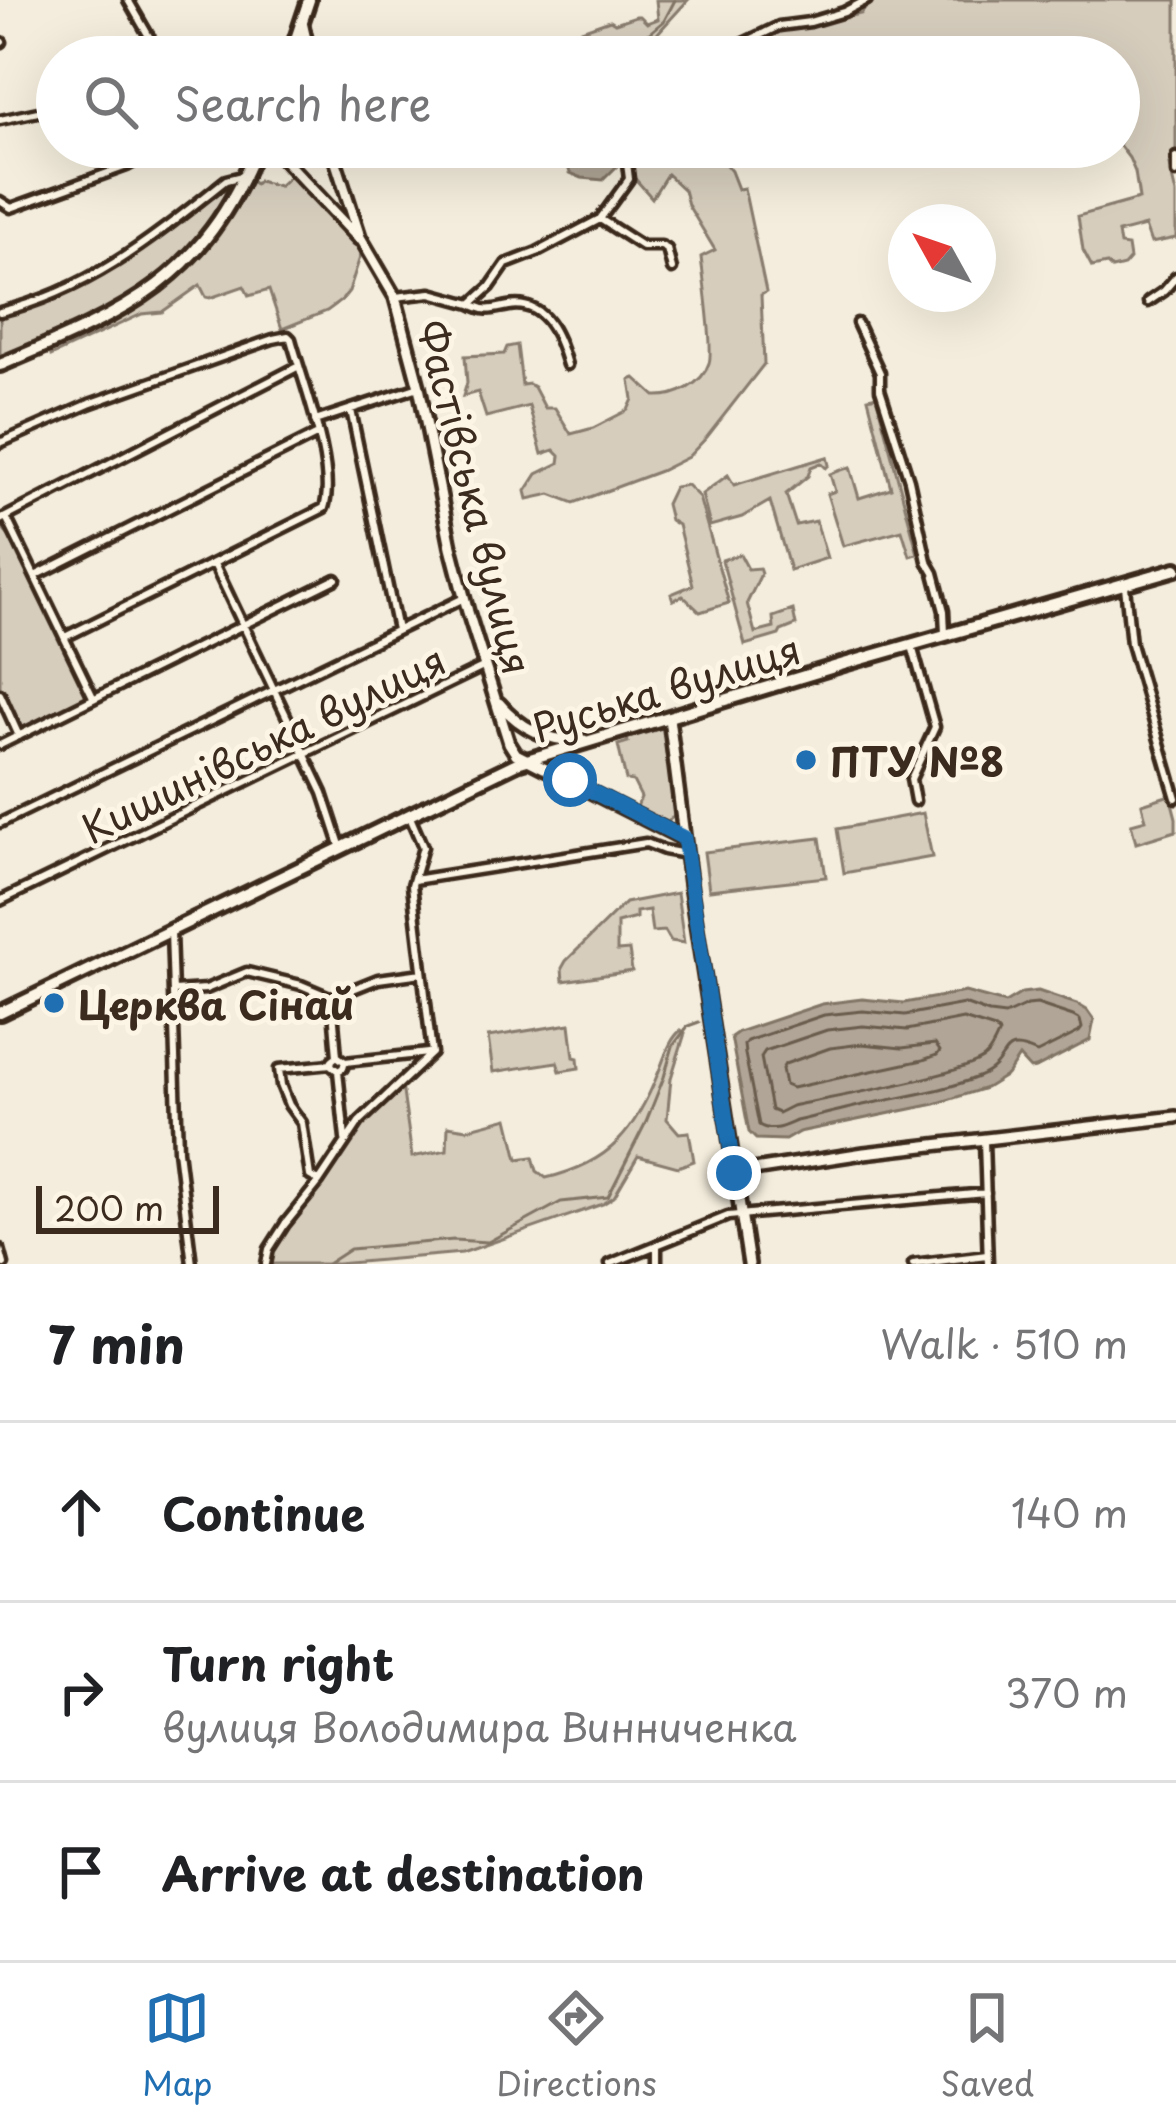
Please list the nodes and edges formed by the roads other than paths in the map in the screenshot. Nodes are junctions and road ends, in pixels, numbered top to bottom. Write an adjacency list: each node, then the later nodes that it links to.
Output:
1 (128, 0): 5 (street)
2 (309, 0): 4 (main road)
3 (868, 0): 8 (street)
4 (302, 22): 6 (main road); 7 (main road)
5 (149, 36)
6 (297, 36)
7 (305, 36)
8 (757, 36)
9 (36, 112): 10 (street)
10 (0, 120)
11 (1176, 157): 17 (street)
12 (121, 168): 19 (street)
13 (248, 168): 18 (main road)
14 (291, 168): 21 (main road, Фастівська вулиця)
15 (338, 168): 21 (main road, Фастівська вулиця)
16 (628, 168): 20 (street)
17 (1176, 173)
18 (245, 176): 27 (street); 29 (main road)
19 (0, 200)
20 (600, 219): 22 (street); 26 (street)
21 (364, 244): 24 (main road, Фастівська вулиця)
22 (673, 269)
23 (1176, 277): 25 (street)
24 (395, 297): 26 (street); 32 (main road, Фастівська вулиця)
25 (1148, 302)
26 (471, 304): 30 (street)
27 (0, 312)
28 (857, 323): 46 (street)
29 (0, 365)
30 (567, 365)
31 (298, 366): 34 (street); 36 (street); 37 (street)
32 (419, 387): 33 (street); 43 (main road, Фастівська вулиця)
33 (351, 410): 34 (street); 45 (street)
34 (315, 421): 35 (street)
35 (317, 435): 38 (street); 40 (street)
36 (0, 442)
37 (3, 518): 40 (street)
38 (214, 564): 44 (street); 47 (street)
39 (1176, 569): 42 (main road, Руська вулиця)
40 (35, 576): 47 (street)
41 (336, 579): 44 (street)
42 (1124, 583): 46 (main road, Руська вулиця); 59 (street)
43 (464, 598): 45 (street); 49 (main road, Фастівська вулиця)
44 (243, 626): 50 (street); 52 (street)
45 (397, 630): 50 (street)
46 (946, 636): 48 (main road, Руська вулиця)
47 (65, 637): 52 (street)
48 (912, 645): 54 (main road, Руська вулиця); 63 (street)
49 (485, 666): 53 (main road, Фастівська вулиця); 60 (street, Кишинівська вулиця)
50 (274, 690): 60 (street); 65 (street)
51 (0, 694): 55 (street)
52 (93, 698): 55 (street)
53 (495, 699): 56 (main road); 61 (main road, Фастівська вулиця)
54 (669, 718): 56 (main road, Руська вулиця); 66 (main road)
55 (19, 736): 57 (street)
56 (591, 740): 61 (main road, Руська вулиця)
57 (0, 745)
58 (1176, 746): 59 (street)
59 (1163, 750): 62 (street)
60 (304, 753): 67 (street); 70 (street, Кишинівська вулиця)
61 (530, 759): 64 (main road, Руська вулиця); 66 (main road)
62 (1176, 798)
63 (915, 801)
64 (410, 817): 67 (main road, Руська вулиця); 69 (street)
65 (0, 823)
66 (684, 838): 68 (main road)
67 (342, 849): 71 (main road, Руська вулиця)
68 (686, 854): 69 (street); 82 (main road)
69 (414, 880): 72 (street)
70 (0, 901)
71 (170, 931): 73 (street); 75 (main road, Руська вулиця)
72 (422, 973): 74 (street); 76 (street)
73 (174, 991): 74 (street); 90 (street)
74 (332, 998): 77 (street)
75 (0, 1013)
76 (432, 1053): 77 (street); 81 (street)
77 (341, 1059): 78 (street)
78 (334, 1067): 81 (street); 83 (street)
79 (1176, 1117): 80 (main road)
80 (984, 1141): 82 (main road); 84 (street)
81 (345, 1142): 83 (street)
82 (734, 1173): 85 (main road)
83 (320, 1182): 91 (street)
84 (986, 1193): 85 (street); 88 (street)
85 (740, 1215): 86 (street); 94 (main road)
86 (657, 1245): 92 (street); 93 (street)
87 (0, 1249): 89 (street)
88 (987, 1259): 95 (street)
89 (4, 1264)
90 (192, 1264)
91 (266, 1264)
92 (610, 1264)
93 (657, 1264)
94 (749, 1264)
95 (913, 1264)

